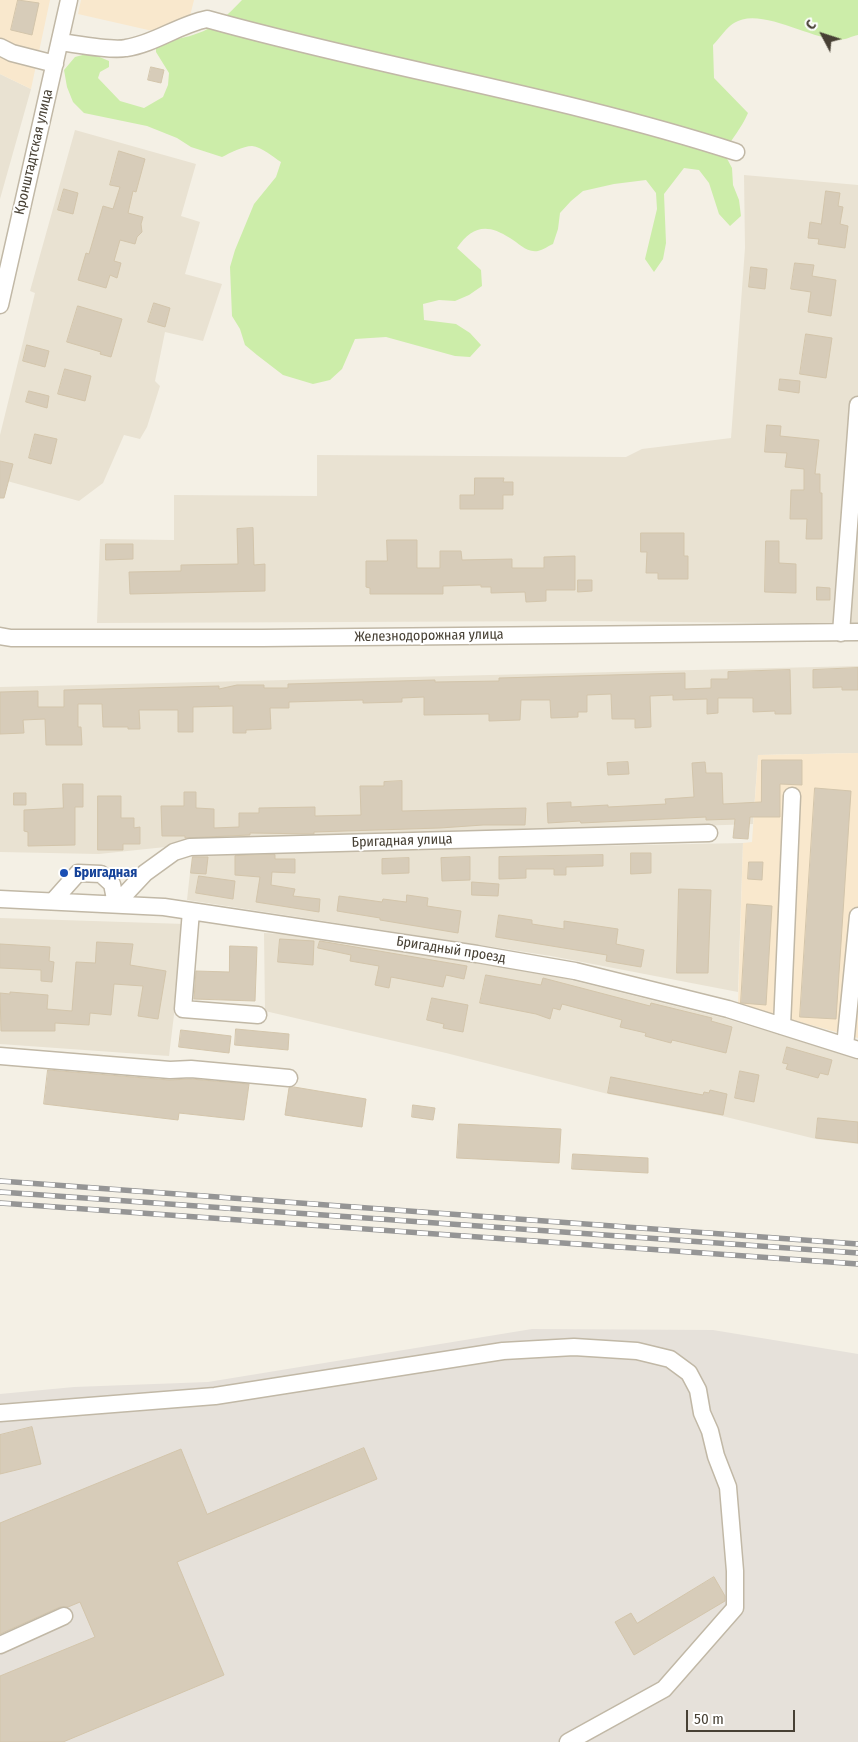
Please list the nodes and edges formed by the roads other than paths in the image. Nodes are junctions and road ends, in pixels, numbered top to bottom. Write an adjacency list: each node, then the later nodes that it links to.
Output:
1 (69, 0): 2 (street, Кронштадтская улица)
2 (60, 42): 4 (street, Кронштадтская улица); 5 (street)
3 (0, 47): 4 (street)
4 (55, 64): 6 (street, Кронштадтская улица)
5 (736, 152)
6 (3, 272): 7 (street, Кронштадтская улица)
7 (0, 305)
8 (858, 404): 9 (street)
9 (840, 632): 10 (street, Железнодорожная улица); 11 (street, Железнодорожная улица)
10 (858, 632)
11 (0, 636)
12 (792, 796): 20 (street)
13 (709, 833): 16 (street, Бригадная улица)
14 (0, 899): 15 (street)
15 (54, 900): 16 (street); 16 (street)
16 (116, 904): 17 (street, Бригадный проезд)
17 (191, 911): 19 (street); 20 (street, Бригадный проезд)
18 (858, 916): 21 (street)
19 (258, 1015)
20 (782, 1026): 21 (street)
21 (852, 1048)
22 (0, 1056): 23 (street)
23 (289, 1078)
24 (0, 1413): 27 (street)
25 (64, 1616): 26 (street)
26 (0, 1645)
27 (568, 1742)

